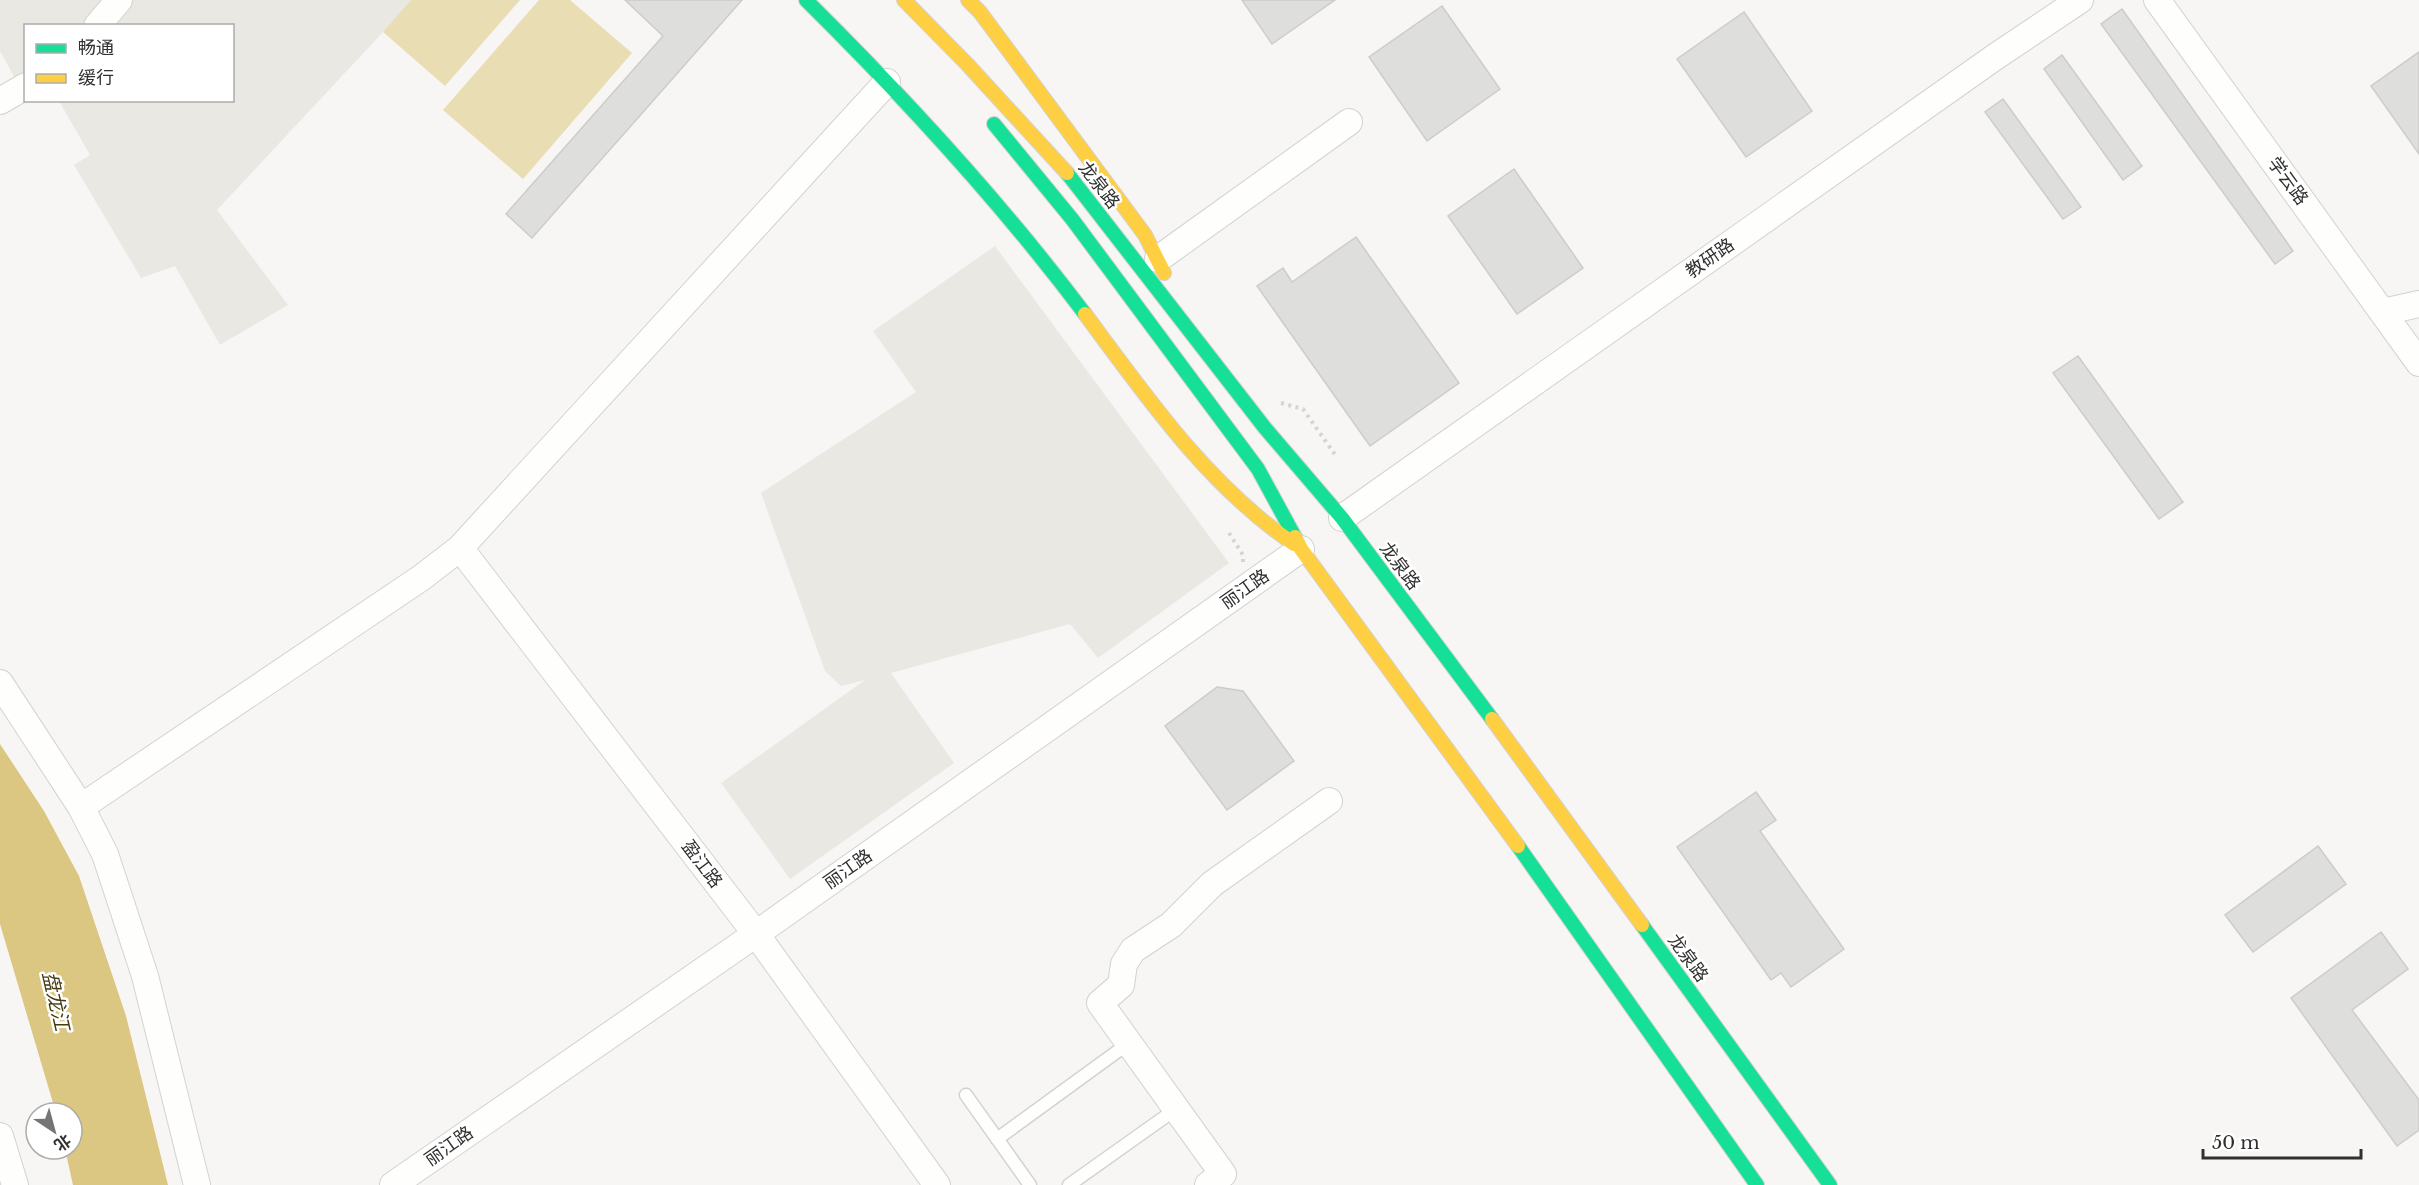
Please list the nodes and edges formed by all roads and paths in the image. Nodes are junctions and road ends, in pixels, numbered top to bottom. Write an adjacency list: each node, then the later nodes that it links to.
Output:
1 (119, 0): 7 (street)
2 (806, 0): 9 (main road)
3 (904, 0): 14 (main road, 龙泉路)
4 (968, 0): 15 (main road)
5 (2080, 0): 23 (street, 教研路)
6 (2157, 0): 17 (street, 学云路)
7 (99, 24)
8 (990, 69): 14 (main road)
9 (886, 82): 25 (street); 26 (main road)
10 (24, 87): 11 (street)
11 (0, 101)
12 (986, 114): 26 (main road)
13 (1349, 122): 15 (street)
14 (1064, 169): 18 (main road, 龙泉路)
15 (1158, 260): 18 (main road)
16 (2419, 304): 17 (street)
17 (2383, 312): 19 (street, 学云路)
18 (1187, 327): 23 (main road, 龙泉路)
19 (2419, 363)
20 (1303, 409): 21 (path)
21 (1336, 456)
22 (1251, 492): 26 (main road)
23 (1342, 518): 45 (main road, 龙泉路)
24 (1229, 533): 27 (path)
25 (460, 548): 30 (street); 31 (street, 盈江路)
26 (1301, 549): 31 (street, 丽江路); 44 (main road)
27 (1243, 565)
28 (0, 684): 30 (street)
29 (1329, 801): 32 (street)
30 (81, 807): 38 (street)
31 (756, 934): 39 (street, 丽江路); 40 (street, 盈江路)
32 (1129, 1043): 34 (street); 36 (lane)
33 (966, 1095): 36 (lane)
34 (1176, 1109): 42 (lane); 43 (street)
35 (0, 1136): 37 (street)
36 (997, 1139): 41 (lane)
37 (15, 1185)
38 (197, 1185)
39 (393, 1185)
40 (937, 1185)
41 (1030, 1185)
42 (1069, 1185)
43 (1208, 1185)
44 (1757, 1185)
45 (1830, 1185)

